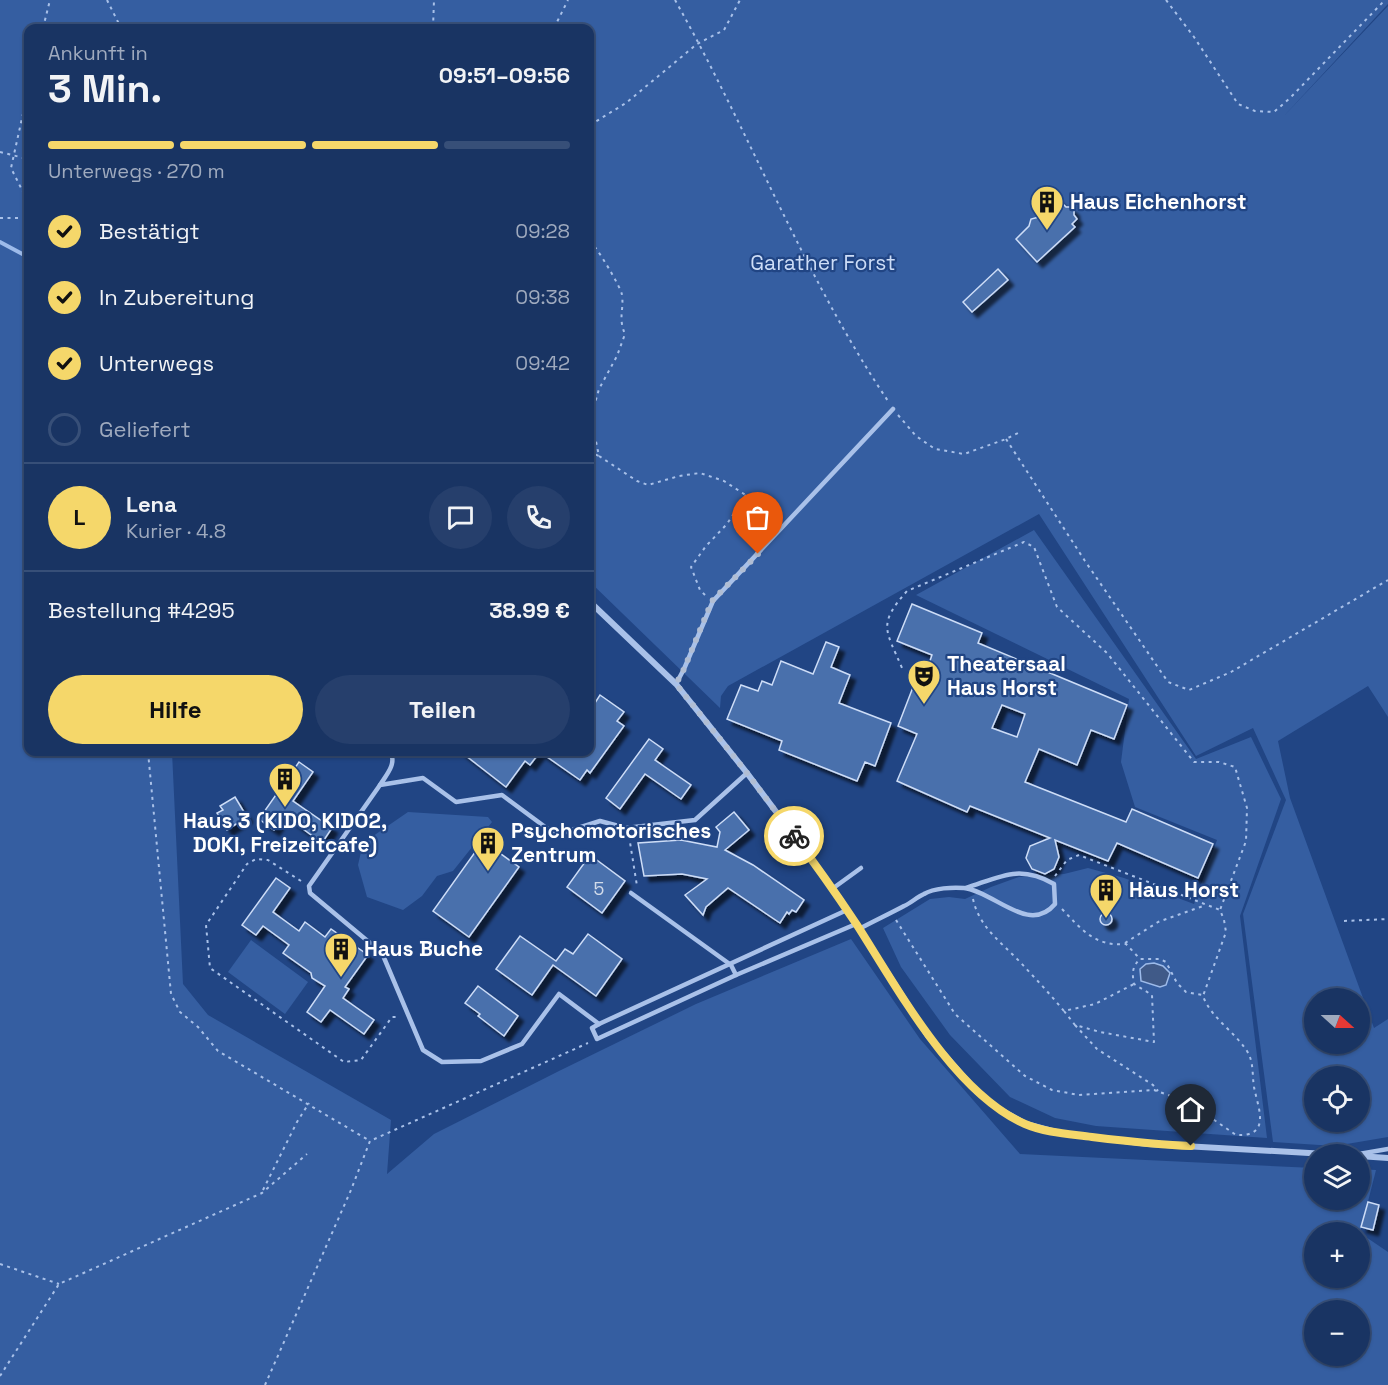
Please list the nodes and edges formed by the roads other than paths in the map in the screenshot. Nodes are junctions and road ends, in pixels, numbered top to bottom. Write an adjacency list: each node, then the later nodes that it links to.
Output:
1 (893, 409): 3 (lane)
2 (594, 606): 3 (street)
3 (676, 684): 5 (street)
4 (393, 756): 6 (lane)
5 (747, 773): 6 (lane); 8 (street)
6 (380, 785): 15 (lane)
7 (861, 868): 8 (lane)
8 (832, 889): 11 (street)
9 (968, 889): 9 (lane); 12 (lane)
10 (632, 893): 13 (lane)
11 (847, 910): 12 (street); 13 (lane)
12 (858, 927): 14 (lane); 18 (street)
13 (731, 965): 14 (lane); 15 (lane)
14 (736, 975): 15 (lane)
15 (599, 1024)
16 (1388, 1149): 17 (lane)
17 (1370, 1152)
18 (1304, 1153)
19 (1370, 1157): 20 (street)
20 (1388, 1158)

